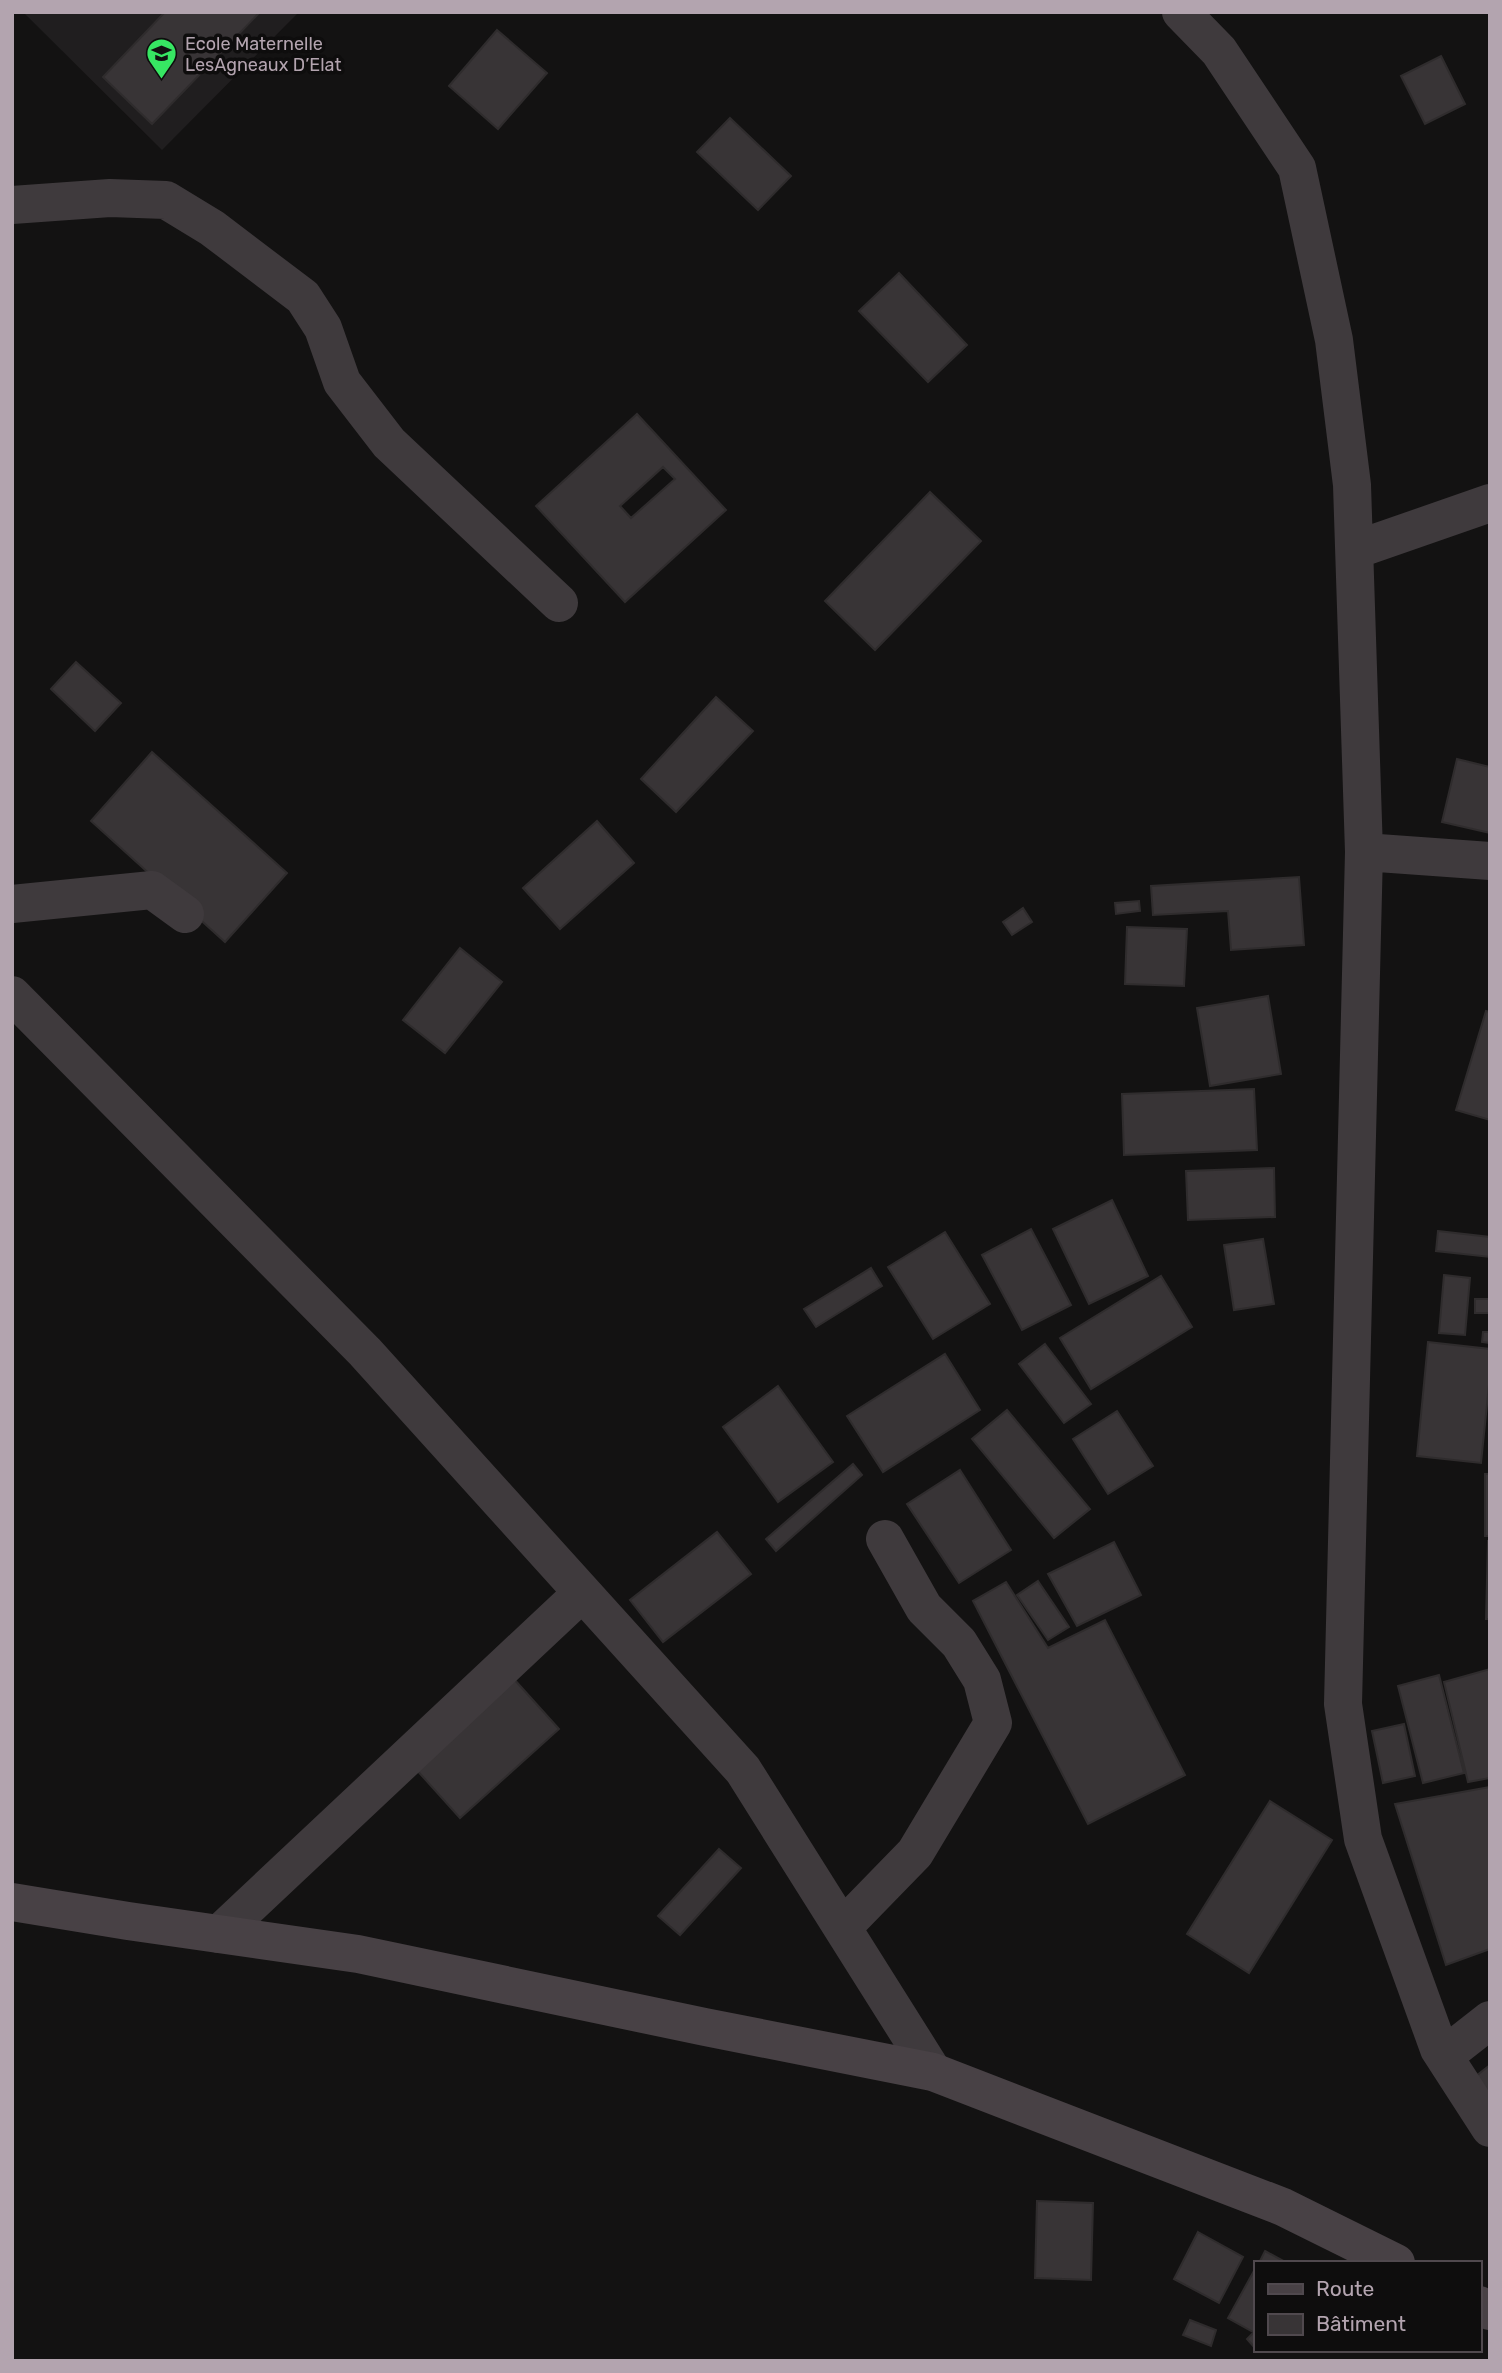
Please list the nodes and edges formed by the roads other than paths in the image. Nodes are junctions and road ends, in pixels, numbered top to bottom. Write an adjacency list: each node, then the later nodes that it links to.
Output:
1 (1181, 12): 4 (street)
2 (12, 205): 5 (street)
3 (1490, 503): 4 (street)
4 (1355, 550): 6 (street)
5 (559, 603)
6 (1364, 852): 7 (street); 17 (street)
7 (1490, 861)
8 (12, 904): 9 (street)
9 (185, 914)
10 (12, 995): 12 (street)
11 (885, 1539): 14 (street)
12 (582, 1593): 14 (street); 15 (street)
13 (12, 1902): 15 (main road)
14 (843, 1927): 18 (street)
15 (219, 1934): 18 (main road)
16 (1490, 2020): 17 (street)
17 (1444, 2056): 19 (street)
18 (933, 2072): 20 (main road)
19 (1490, 2128)
20 (1392, 2261)

